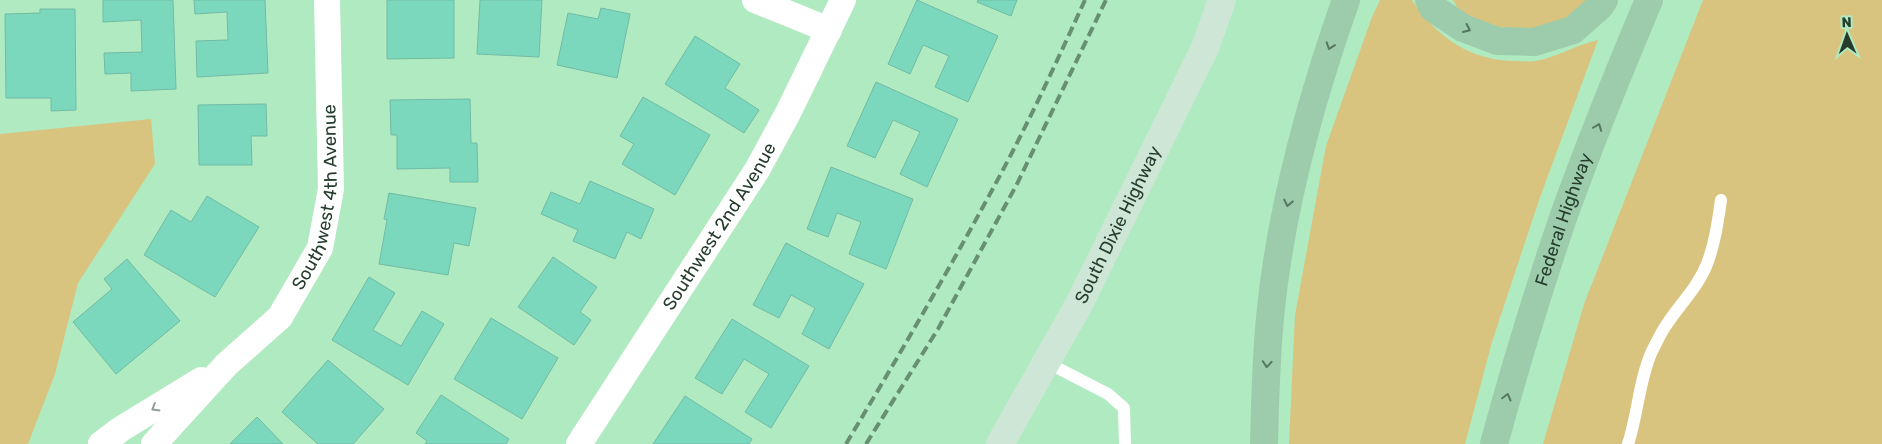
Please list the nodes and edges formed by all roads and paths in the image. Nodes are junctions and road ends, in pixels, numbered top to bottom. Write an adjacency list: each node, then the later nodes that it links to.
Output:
1 (326, 0): 12 (street, Southwest 4th Avenue)
2 (755, 0): 9 (street)
3 (843, 0): 9 (street, Southwest 2nd Avenue)
4 (1222, 0): 11 (main road, South Dixie Highway)
5 (1346, 0): 18 (main road, one-way to 18)
6 (1429, 0): 7 (main road, one-way to 7)
7 (1604, 0)
8 (1649, 0): 19 (main road, Federal Highway, one-way to 8)
9 (829, 30): 15 (street, Southwest 2nd Avenue)
10 (1721, 200): 20 (lane)
11 (1046, 362): 16 (main road, South Dixie Highway); 17 (lane)
12 (227, 364): 13 (street, Southwest 4th Avenue, one-way to 13); 14 (street, Southwest 4th Avenue)
13 (121, 439)
14 (154, 444)
15 (579, 444)
16 (1000, 444)
17 (1125, 444)
18 (1264, 444)
19 (1494, 444)
20 (1628, 444)

